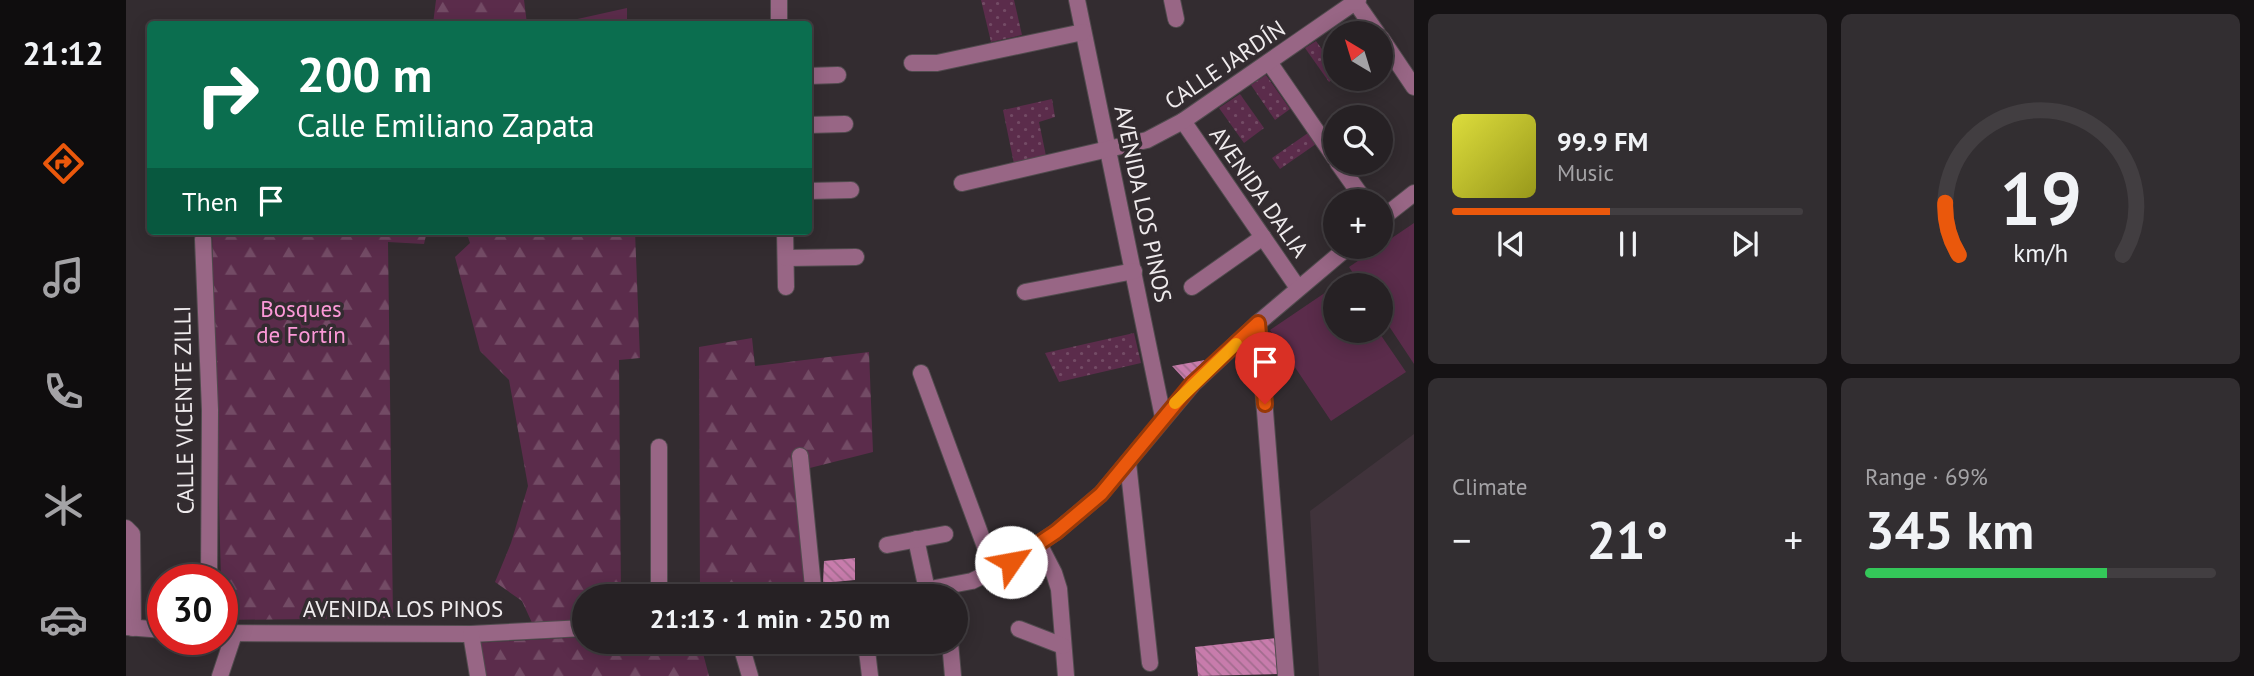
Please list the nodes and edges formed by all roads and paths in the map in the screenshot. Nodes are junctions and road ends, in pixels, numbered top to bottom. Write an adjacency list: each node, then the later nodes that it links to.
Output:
1 (779, 0): 6 (street)
2 (1077, 0): 8 (street, AVENIDA LOS PINOS)
3 (1172, 0): 5 (street)
4 (1356, 1): 7 (street); 10 (street, CALLE JARDÍN)
5 (1176, 19)
6 (779, 21)
7 (1369, 21)
8 (1083, 32): 11 (street); 19 (street, AVENIDA LOS PINOS)
9 (1393, 56): 14 (street)
10 (1269, 62): 15 (street, CALLE JARDÍN); 18 (street)
11 (912, 63)
12 (838, 75): 13 (street)
13 (812, 76)
14 (1414, 87)
15 (1183, 121): 19 (street, CALLE JARDÍN); 26 (street, AVENIDA DALIA)
16 (845, 124): 17 (street)
17 (812, 125)
18 (1323, 141)
19 (1109, 150): 20 (street, CALLE JARDÍN); 31 (street, AVENIDA LOS PINOS)
20 (962, 183)
21 (851, 190): 22 (street)
22 (812, 191)
23 (1414, 193): 24 (street)
24 (1393, 210)
25 (785, 235): 29 (street)
26 (1263, 237): 33 (street); 34 (street, AVENIDA DALIA)
27 (203, 239): 47 (street, CALLE VICENTE ZILLI)
28 (856, 257): 29 (street)
29 (786, 258): 32 (street)
30 (1333, 259): 34 (street)
31 (1134, 271): 35 (street); 38 (street, AVENIDA LOS PINOS)
32 (786, 288)
33 (1192, 288)
34 (1298, 288): 36 (street)
35 (1025, 292)
36 (1258, 323): 38 (street); 70 (street)
37 (921, 373): 48 (street)
38 (1163, 417): 41 (street)
39 (659, 447): 49 (street)
40 (800, 456): 50 (street)
41 (1128, 463): 45 (street); 63 (street)
42 (126, 528): 53 (street)
43 (946, 534): 44 (street)
44 (916, 539): 46 (street); 51 (street)
45 (1039, 544): 48 (street); 58 (street)
46 (887, 545)
47 (209, 564)
48 (994, 571): 52 (street)
49 (659, 584)
50 (813, 584)
51 (926, 584)
52 (964, 584)
53 (130, 628)
54 (572, 629): 57 (street, AVENIDA LOS PINOS)
55 (1019, 629): 58 (street)
56 (238, 634): 57 (street, AVENIDA LOS PINOS)
57 (471, 634): 65 (street)
58 (1063, 646): 69 (street)
59 (744, 654): 66 (street)
60 (867, 654): 67 (street)
61 (951, 654): 68 (street)
62 (224, 655): 64 (street)
63 (1150, 663)
64 (220, 676)
65 (478, 676)
66 (750, 676)
67 (870, 676)
68 (953, 676)
69 (1066, 676)
70 (1286, 676)

